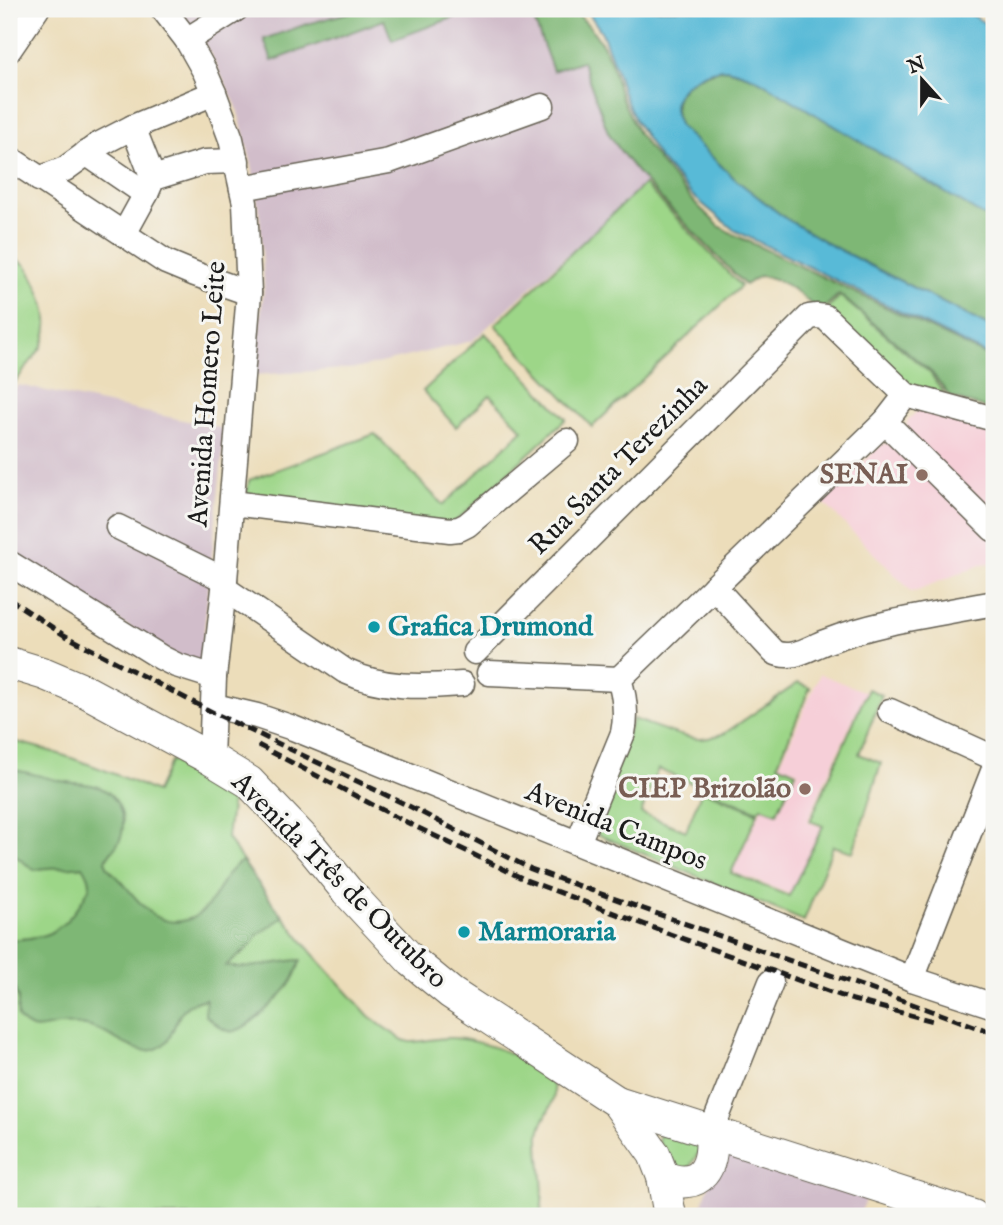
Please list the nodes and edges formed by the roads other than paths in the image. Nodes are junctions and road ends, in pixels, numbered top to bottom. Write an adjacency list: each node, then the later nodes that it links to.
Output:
1 (37, 9): 5 (street)
2 (163, 9): 4 (street, Avenida Homero Leite)
3 (236, 9): 4 (street)
4 (187, 40): 6 (street, Avenida Homero Leite)
5 (9, 50)
6 (206, 96): 8 (street); 11 (street, Avenida Homero Leite)
7 (542, 106): 14 (street)
8 (133, 127): 9 (street); 13 (street)
9 (86, 153): 12 (street); 13 (street)
10 (9, 158): 12 (street)
11 (231, 161): 13 (street); 14 (street, Avenida Homero Leite)
12 (39, 179): 15 (street)
13 (149, 186): 15 (street)
14 (242, 188): 16 (street, Avenida Homero Leite)
15 (124, 234): 16 (street)
16 (249, 293): 21 (street, Avenida Homero Leite)
17 (906, 395): 18 (street); 19 (street); 28 (street, Rua Santa Terezinha)
18 (994, 419)
19 (885, 422): 23 (street); 26 (street)
20 (567, 441): 21 (street)
21 (232, 503): 25 (street, Avenida Homero Leite)
22 (118, 527): 25 (street)
23 (993, 528)
24 (9, 562): 31 (street)
25 (225, 584): 31 (street, Avenida Homero Leite); 32 (street)
26 (714, 587): 27 (street); 33 (street)
27 (994, 603)
28 (475, 652): 30 (street); 32 (street)
29 (9, 663): 37 (main road, Avenida Três de Outubro)
30 (489, 673): 32 (street); 33 (street)
31 (214, 677): 34 (street, Avenida Homero Leite)
32 (458, 678)
33 (619, 679): 39 (street)
34 (214, 706): 37 (street, Avenida Homero Leite); 39 (street, Avenida Campos)
35 (890, 711): 36 (street)
36 (994, 758)
37 (212, 759): 43 (main road, Avenida Três de Outubro)
38 (994, 769): 40 (street)
39 (578, 843): 40 (street, Avenida Campos)
40 (912, 979): 42 (street, Avenida Campos)
41 (771, 982): 45 (street)
42 (994, 1006)
43 (617, 1102): 44 (main road); 46 (main road, Avenida Três de Outubro)
44 (676, 1120): 45 (main road); 46 (main road)
45 (711, 1132): 47 (main road); 49 (main road)
46 (650, 1146): 47 (main road, Avenida Três de Outubro)
47 (663, 1177): 48 (main road, Avenida Três de Outubro)
48 (670, 1216)
49 (973, 1216)

